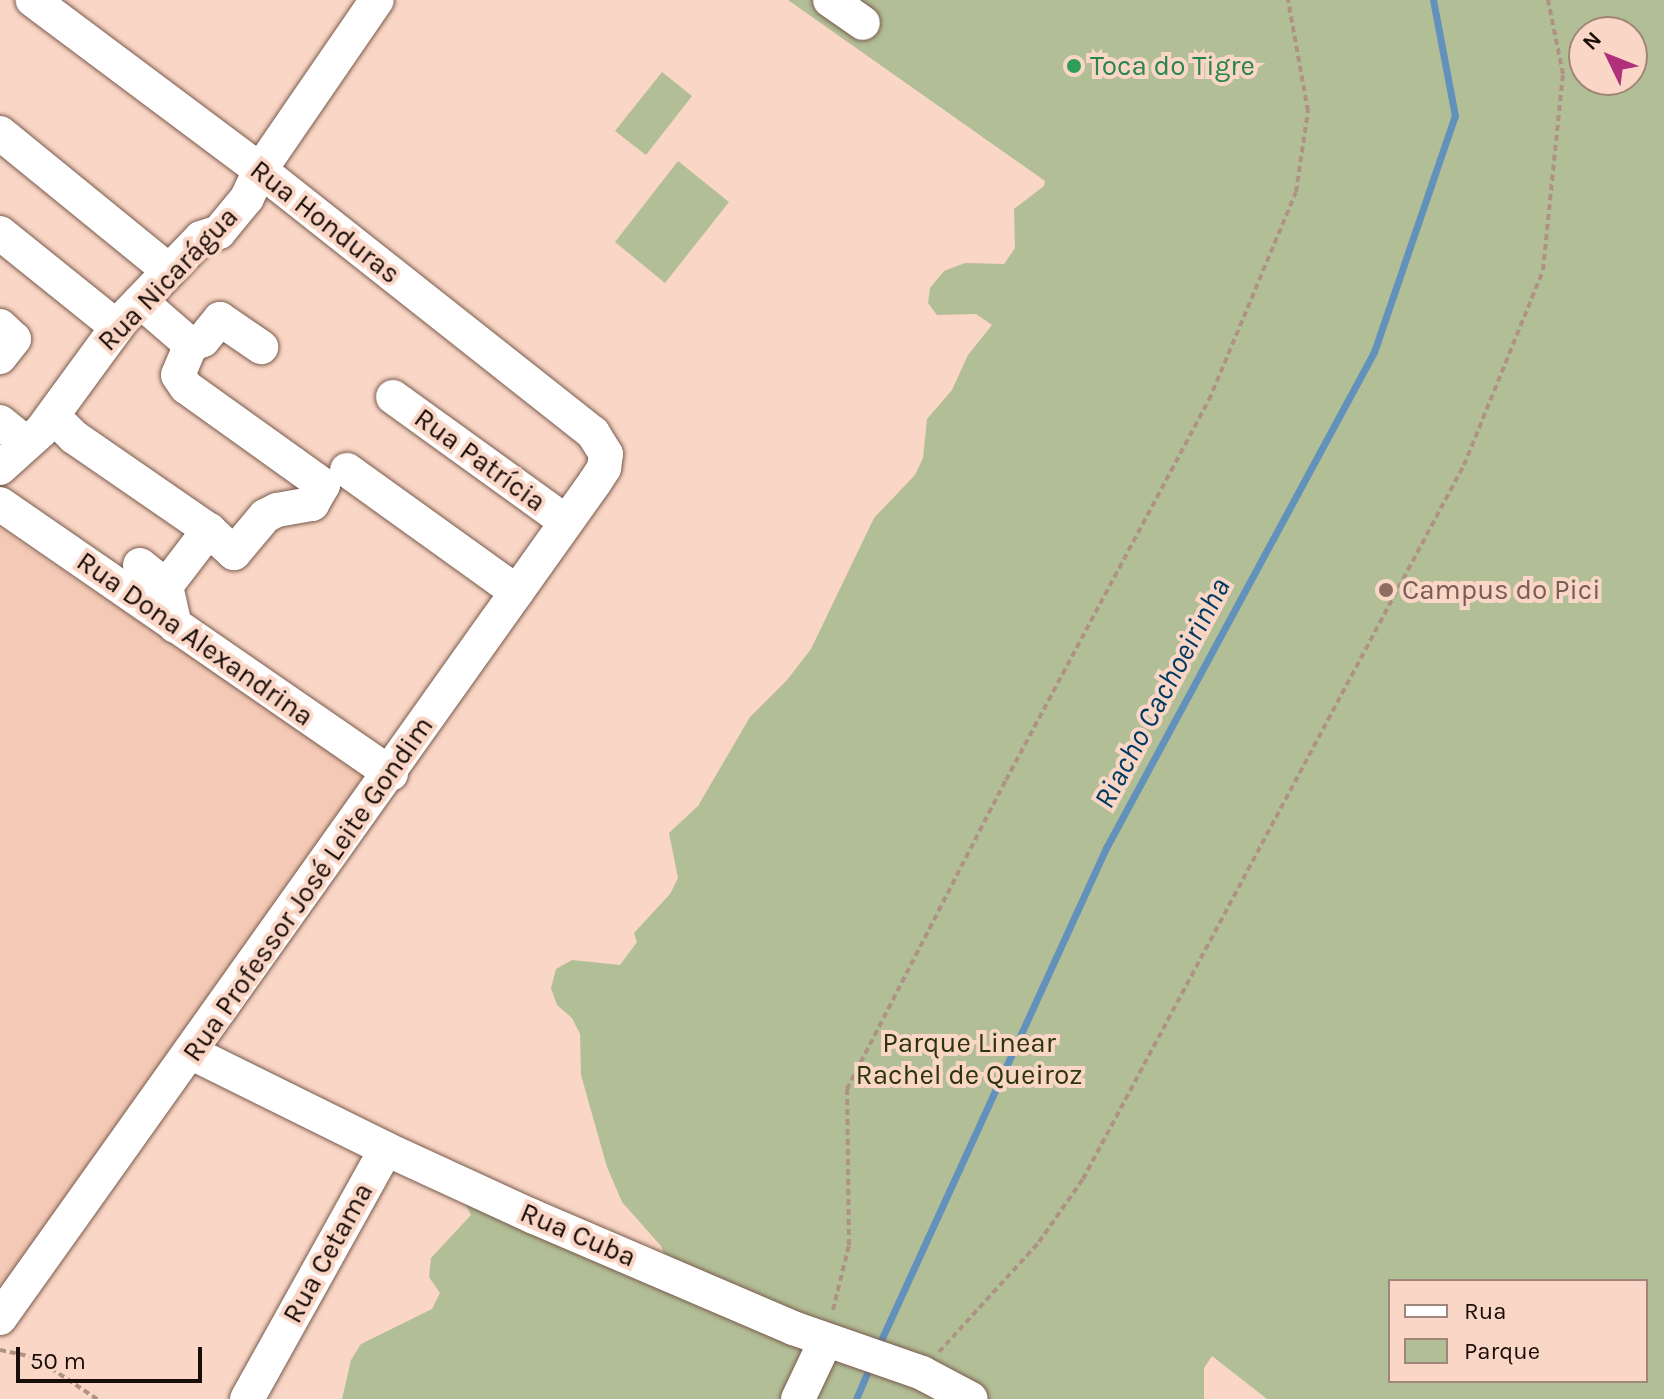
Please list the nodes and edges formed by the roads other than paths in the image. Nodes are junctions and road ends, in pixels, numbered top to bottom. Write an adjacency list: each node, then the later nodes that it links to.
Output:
1 (33, 0): 6 (street, Rua Honduras)
2 (377, 0): 6 (street, Rua Nicarágua)
3 (830, 0): 4 (street)
4 (863, 23)
5 (0, 133): 8 (street)
6 (260, 170): 8 (street, Rua Nicarágua); 18 (street, Rua Honduras)
7 (0, 233): 11 (street)
8 (169, 271): 9 (street, Rua Nicarágua)
9 (140, 301): 11 (street, Rua Nicarágua); 12 (street)
10 (0, 326): 14 (street)
11 (117, 327): 16 (street, Rua Nicarágua)
12 (191, 345): 13 (street); 23 (street)
13 (261, 347)
14 (0, 357)
15 (393, 397): 22 (street, Rua Patrícia)
16 (53, 416): 17 (street, Rua Nicarágua); 23 (street)
17 (13, 432): 19 (street, Rua Nicarágua)
18 (606, 454): 22 (street, Rua Professor José Leite Gondim)
19 (0, 468)
20 (347, 470): 24 (street)
21 (0, 504): 25 (street, Rua Dona Alexandrina)
22 (566, 522): 24 (street, Rua Professor José Leite Gondim)
23 (209, 530): 25 (street)
24 (517, 592): 26 (street, Rua Professor José Leite Gondim)
25 (175, 626): 26 (street, Rua Dona Alexandrina)
26 (391, 774): 27 (street, Rua Professor José Leite Gondim)
27 (192, 1053): 28 (street, Rua Cuba); 29 (street, Rua Professor José Leite Gondim)
28 (386, 1149): 30 (street, Rua Cuba); 31 (street, Rua Cetama)
29 (0, 1318)
30 (833, 1342): 32 (street); 33 (street, Rua Cuba)
31 (247, 1399)
32 (798, 1399)
33 (971, 1399)

